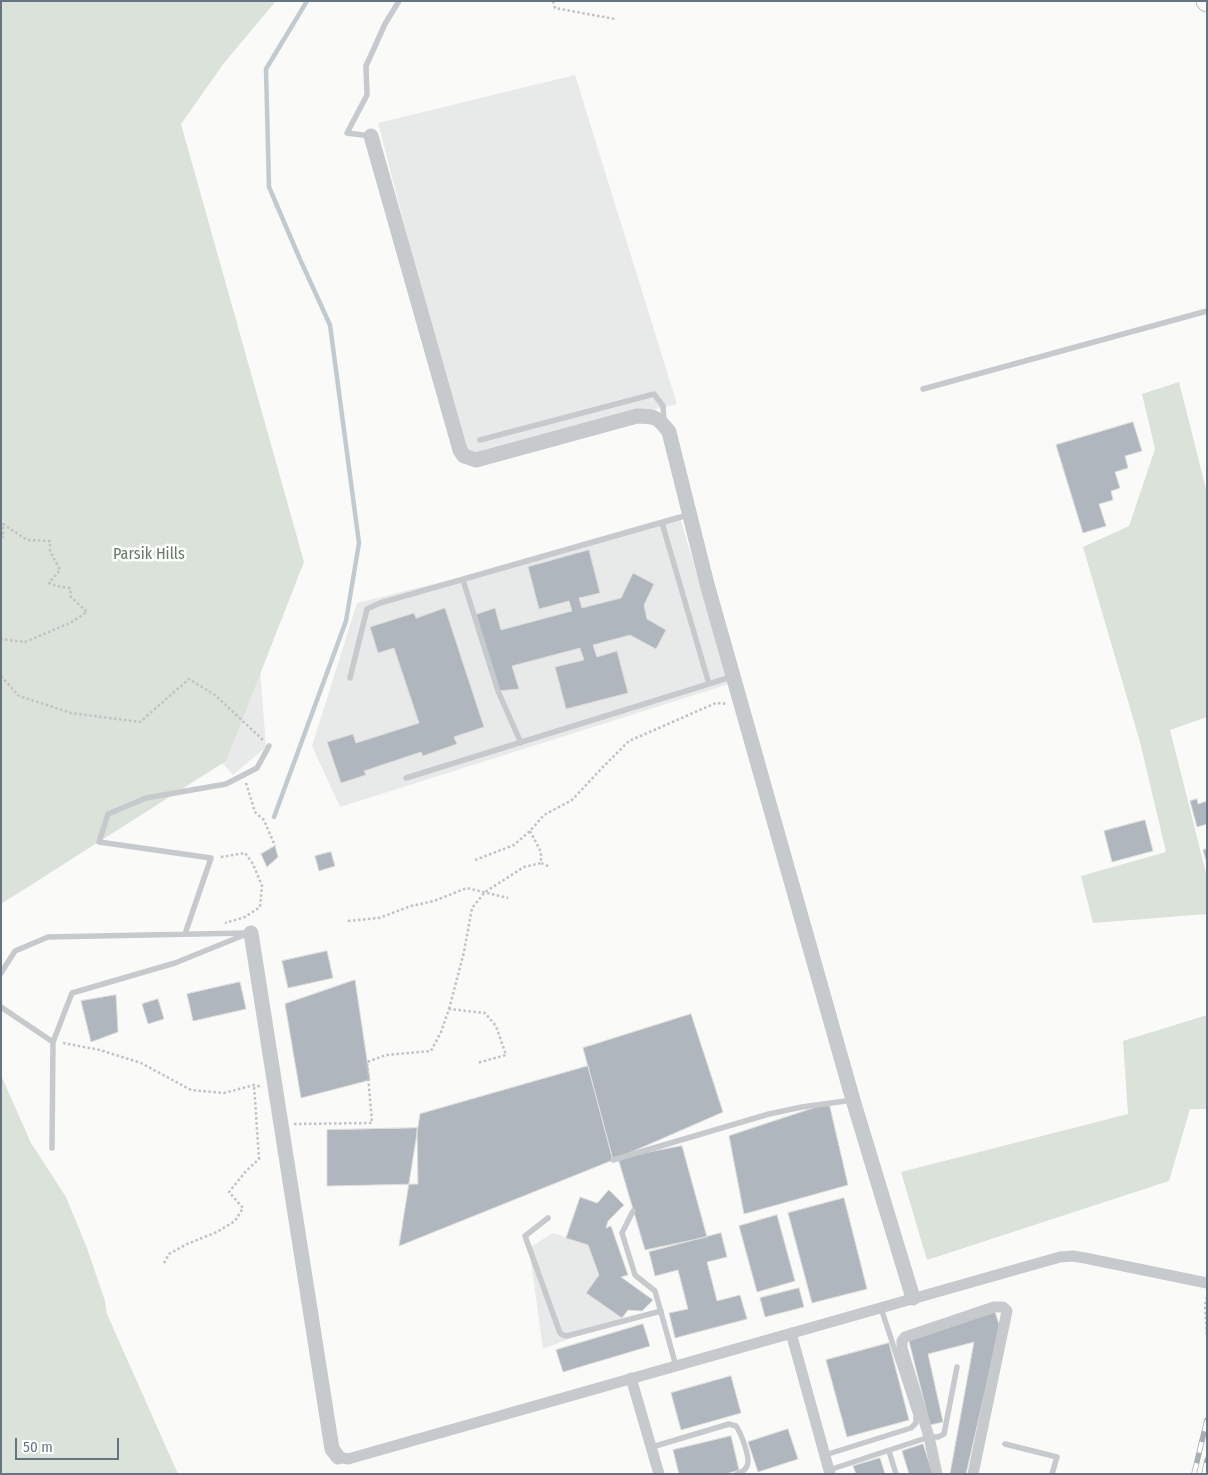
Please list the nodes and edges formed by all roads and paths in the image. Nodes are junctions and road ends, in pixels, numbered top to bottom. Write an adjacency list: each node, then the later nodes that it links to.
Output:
1 (399, 1): 4 (lane)
2 (553, 1): 3 (path)
3 (615, 20)
4 (371, 136): 7 (street)
5 (1207, 311): 6 (lane)
6 (922, 389)
7 (664, 425): 8 (lane); 9 (street)
8 (480, 440)
9 (690, 514): 10 (lane); 15 (street)
10 (662, 523): 12 (lane); 17 (lane)
11 (1, 536): 13 (path)
12 (463, 580): 16 (lane); 19 (lane)
13 (1, 639)
14 (1, 676): 20 (path)
15 (734, 677): 17 (lane); 18 (street)
16 (350, 678)
17 (709, 684): 19 (lane)
18 (742, 706): 23 (path); 42 (street)
19 (521, 743): 22 (lane)
20 (269, 746): 21 (lane)
21 (245, 775): 24 (path); 25 (lane)
22 (406, 778)
23 (530, 831): 26 (path); 27 (path)
24 (275, 846)
25 (211, 858): 33 (lane); 34 (path)
26 (475, 860)
27 (541, 863): 28 (path); 29 (path)
28 (550, 867)
29 (485, 892): 30 (path); 31 (path); 37 (path)
30 (508, 898)
31 (348, 921)
32 (251, 933): 34 (lane); 38 (lane); 41 (street)
33 (185, 934): 34 (lane); 35 (lane)
34 (212, 934)
35 (1, 973)
36 (1, 1007): 38 (lane)
37 (449, 1009): 39 (path); 43 (path)
38 (54, 1042): 40 (path); 44 (lane)
39 (477, 1063)
40 (254, 1085): 41 (path); 48 (path)
41 (276, 1090): 43 (street)
42 (853, 1100): 45 (lane); 51 (street)
43 (281, 1124): 64 (street)
44 (52, 1148)
45 (612, 1160)
46 (633, 1211): 53 (lane)
47 (548, 1218): 53 (lane)
48 (164, 1263)
49 (1207, 1284): 51 (street)
50 (1207, 1297): 55 (path)
51 (913, 1298): 52 (street)
52 (881, 1308): 54 (street); 63 (lane)
53 (662, 1311): 56 (lane)
54 (791, 1333): 56 (street); 63 (street)
55 (1207, 1338)
56 (676, 1366): 58 (street)
57 (957, 1367): 59 (lane)
58 (632, 1378): 61 (street); 64 (street)
59 (929, 1437): 62 (lane); 69 (street); 70 (street)
60 (1005, 1444): 71 (lane)
61 (652, 1447): 66 (street); 67 (lane)
62 (889, 1451): 65 (lane); 68 (lane)
63 (825, 1455): 65 (street)
64 (338, 1457)
65 (830, 1472)
66 (659, 1474)
67 (737, 1474)
68 (896, 1474)
69 (938, 1474)
70 (973, 1474)
71 (1052, 1474)

